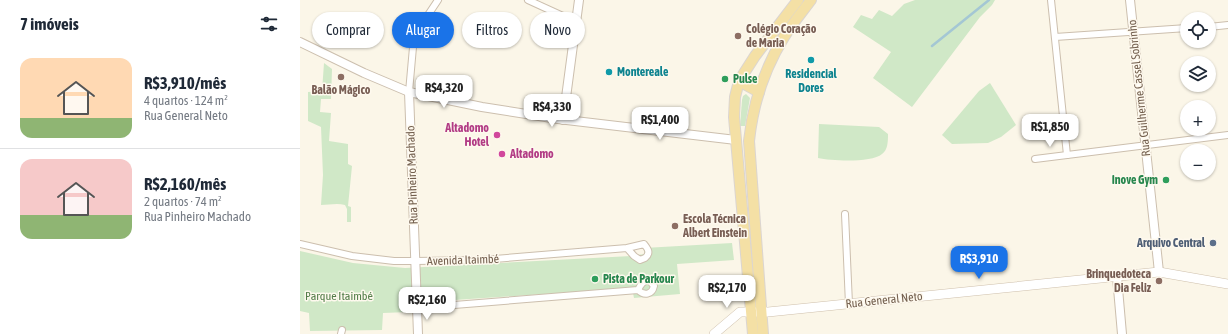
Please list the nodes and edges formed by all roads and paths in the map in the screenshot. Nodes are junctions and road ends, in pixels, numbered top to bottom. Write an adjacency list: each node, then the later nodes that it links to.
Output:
1 (438, 0): 18 (street, Rua Pinheiro Machado)
2 (528, 0): 8 (street)
3 (579, 0): 9 (street)
4 (798, 0): 17 (main road)
5 (811, 0): 19 (main road)
6 (1051, 0): 14 (street)
7 (1130, 0): 13 (street, Rua Guilherme Cassel Sobrinho)
8 (554, 12)
9 (577, 12)
10 (1228, 25): 11 (street)
11 (1216, 26)
12 (1180, 29): 13 (street)
13 (1134, 32): 14 (street); 23 (street, Rua Guilherme Cassel Sobrinho)
14 (1055, 37): 24 (street)
15 (300, 42): 18 (street)
16 (573, 48): 20 (street)
17 (739, 81): 19 (main road); 22 (main road)
18 (409, 92): 20 (street); 29 (street, Rua Pinheiro Machado)
19 (759, 92): 36 (main road)
20 (564, 120): 22 (street)
21 (1228, 135): 23 (street)
22 (736, 140): 36 (main road)
23 (1145, 145): 24 (street); 30 (street, Rua Guilherme Cassel Sobrinho)
24 (1067, 155): 25 (street)
25 (1035, 159)
26 (845, 214): 34 (street)
27 (300, 244): 29 (street, Avenida Itaimbé)
28 (627, 248): 29 (street, Avenida Itaimbé)
29 (415, 261): 35 (street, Rua Pinheiro Machado)
30 (1159, 272): 31 (main road, Rua General Neto); 32 (main road, Rua General Neto)
31 (1117, 276): 34 (main road, Rua General Neto); 41 (street)
32 (1228, 284)
33 (638, 290): 35 (street)
34 (850, 304): 36 (main road, Rua General Neto)
35 (417, 308): 37 (street)
36 (756, 312): 38 (main road, Rua General Neto); 39 (main road); 40 (main road)
37 (418, 334)
38 (714, 334)
39 (753, 334)
40 (763, 334)
41 (1122, 334)

